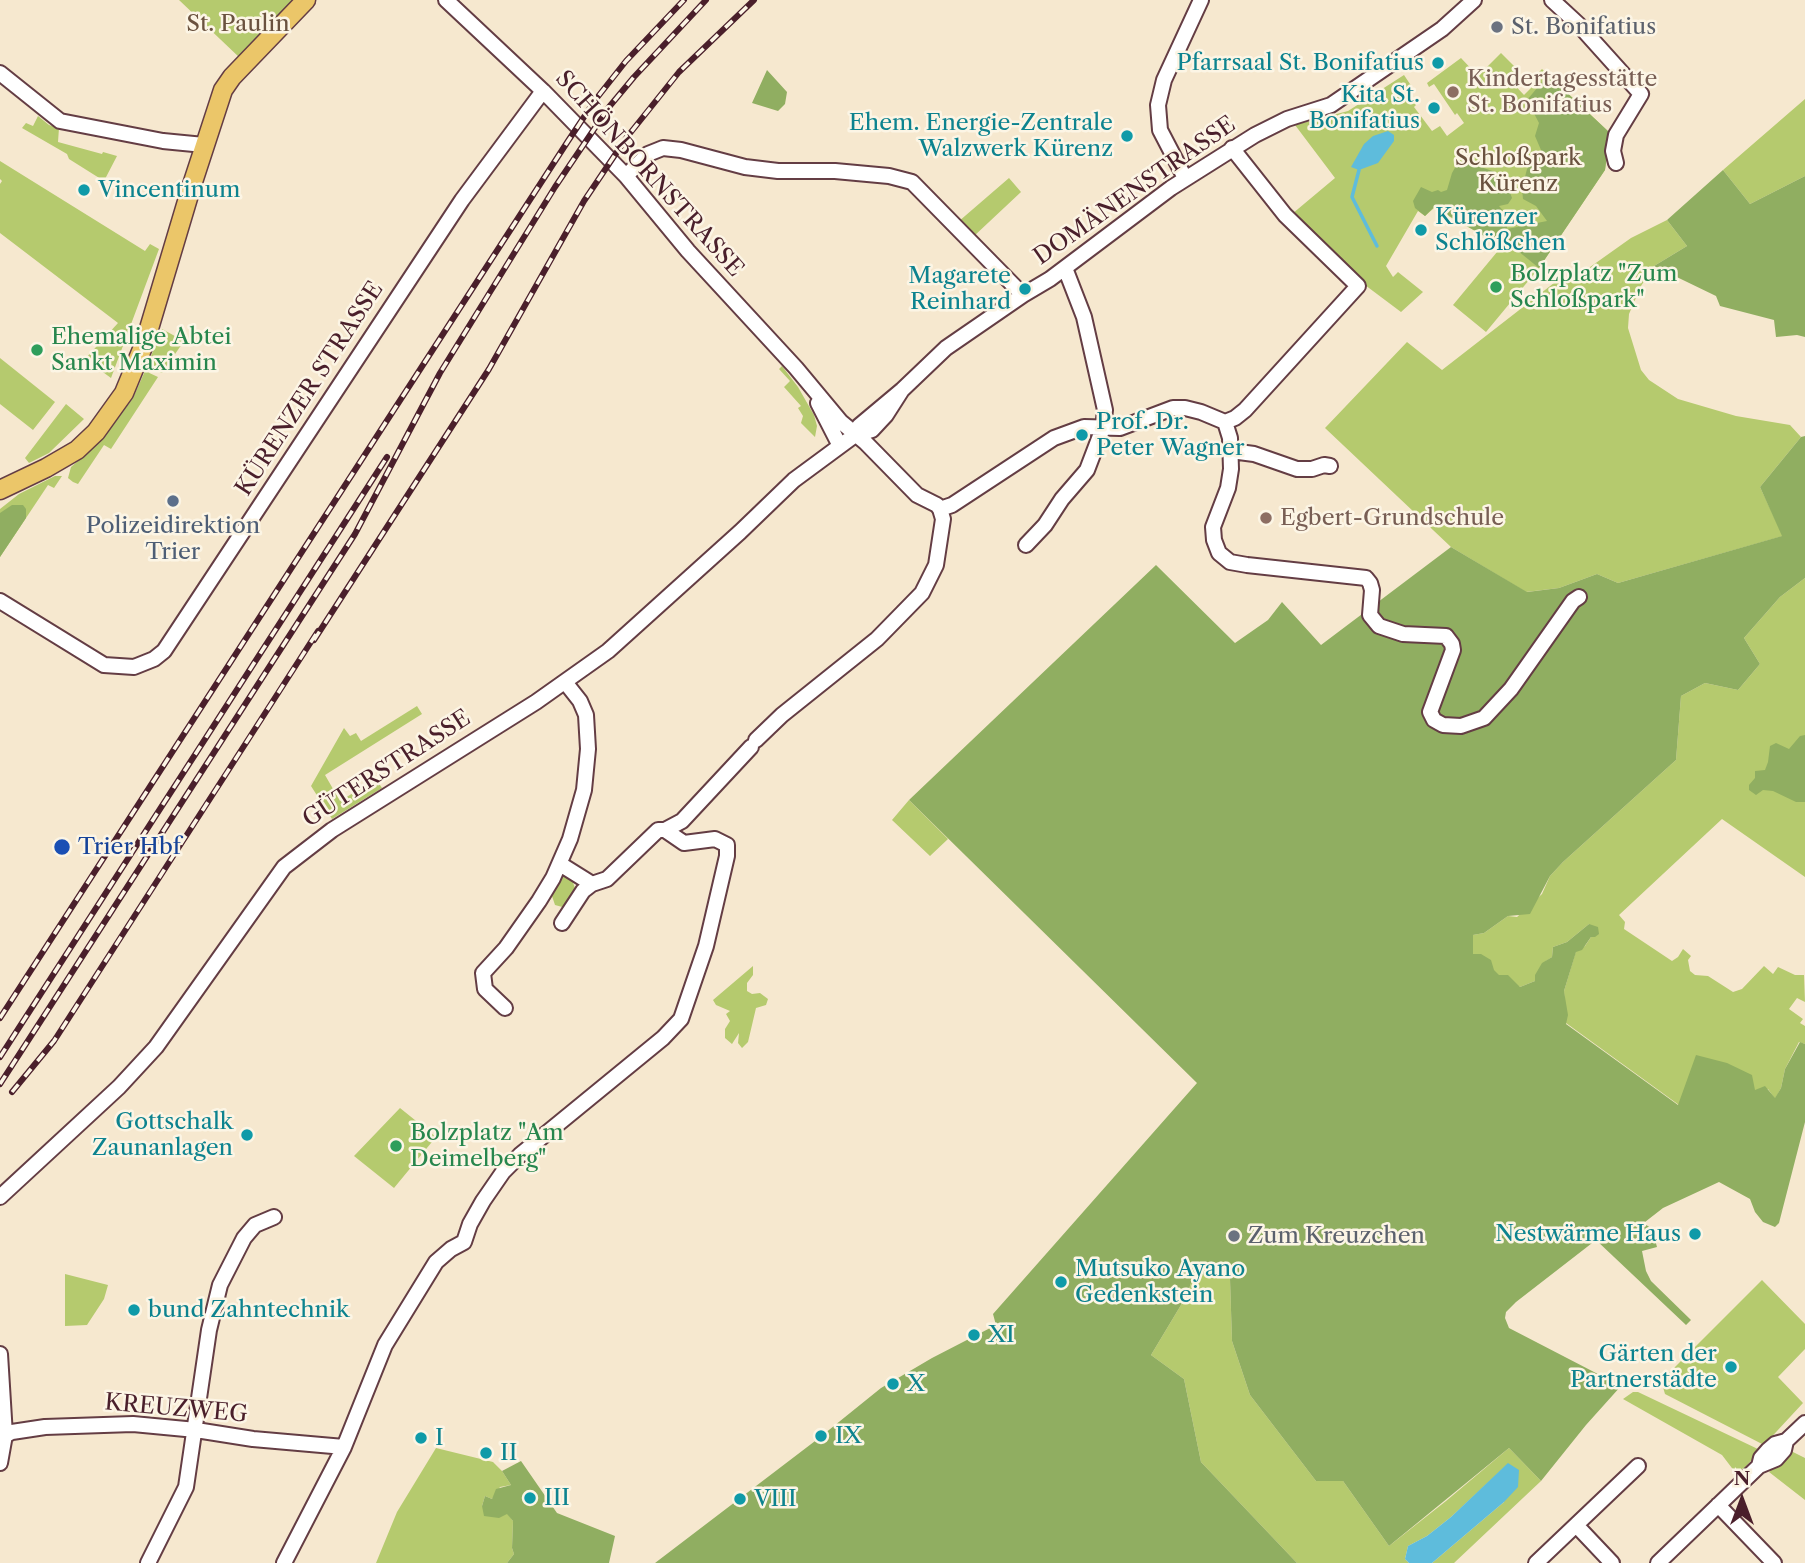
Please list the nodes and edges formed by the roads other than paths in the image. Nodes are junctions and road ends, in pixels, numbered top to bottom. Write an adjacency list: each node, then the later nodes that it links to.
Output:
1 (306, 0): 8 (main road)
2 (446, 0): 7 (street, SCHÖNBORNSTRASSE)
3 (1201, 0): 12 (street)
4 (1474, 0): 9 (street, DOMÄNENSTRASSE)
5 (1552, 0): 10 (street)
6 (0, 73): 8 (street)
7 (543, 91): 11 (street, SCHÖNBORNSTRASSE); 27 (street, KÜRENZER STRASSE)
8 (204, 145): 22 (main road)
9 (1232, 148): 12 (street, DOMÄNENSTRASSE); 16 (street)
10 (1616, 163)
11 (626, 176): 14 (street); 15 (street, SCHÖNBORNSTRASSE)
12 (1185, 178): 13 (street, DOMÄNENSTRASSE)
13 (1065, 268): 14 (street, DOMÄNENSTRASSE); 17 (street)
14 (1023, 295): 18 (street, DOMÄNENSTRASSE)
15 (811, 386): 18 (street, SCHÖNBORNSTRASSE); 19 (street, SCHÖNBORNSTRASSE)
16 (1225, 422): 17 (street); 20 (street)
17 (1103, 428): 24 (street); 25 (street)
18 (855, 435): 19 (street, GÜTERSTRASSE); 24 (street, SCHÖNBORNSTRASSE)
19 (840, 446): 28 (street, GÜTERSTRASSE)
20 (1231, 451): 21 (street); 26 (street)
21 (1330, 466)
22 (7, 487): 23 (main road)
23 (0, 497)
24 (940, 509): 29 (street)
25 (1026, 545)
26 (1579, 597)
27 (0, 601)
28 (565, 682): 30 (street); 34 (street, GÜTERSTRASSE)
29 (665, 830): 31 (street); 40 (street)
30 (560, 864): 31 (street); 33 (street)
31 (592, 884): 32 (street)
32 (562, 923)
33 (505, 1008)
34 (0, 1197)
35 (274, 1217): 38 (street)
36 (0, 1354): 39 (street)
37 (1805, 1423): 43 (street)
38 (195, 1430): 39 (street, KREUZWEG); 40 (street, KREUZWEG); 45 (street)
39 (2, 1436): 41 (street)
40 (344, 1447): 46 (street)
41 (0, 1463)
42 (1638, 1466): 44 (street)
43 (1718, 1504): 49 (street); 50 (street)
44 (1576, 1525): 47 (street); 48 (street)
45 (148, 1563)
46 (284, 1563)
47 (1536, 1563)
48 (1612, 1563)
49 (1658, 1563)
50 (1774, 1563)

